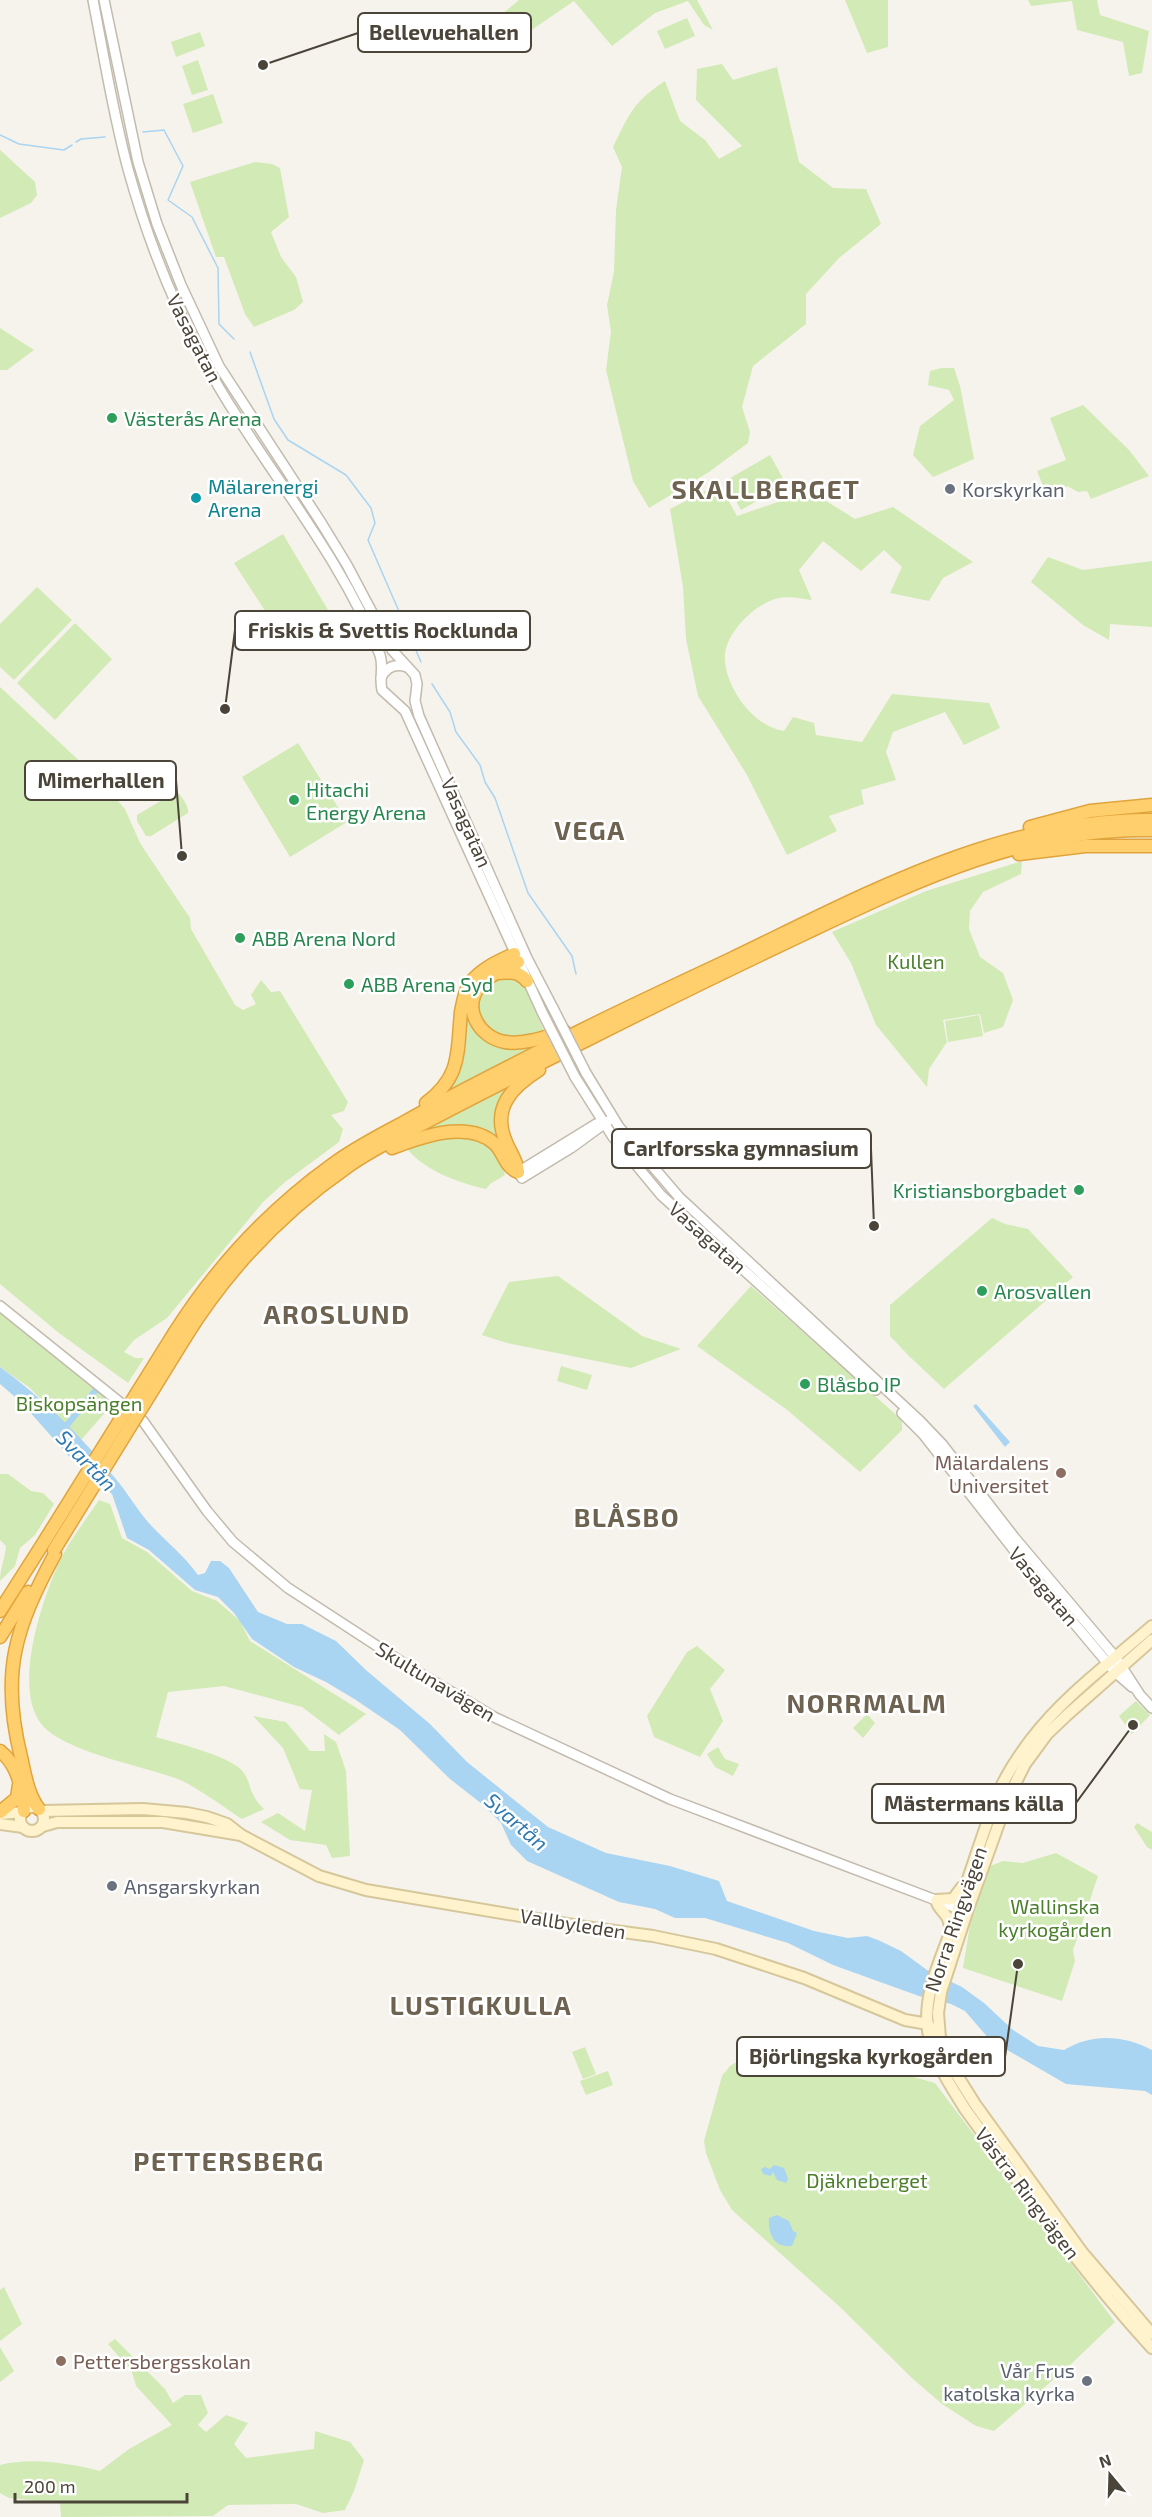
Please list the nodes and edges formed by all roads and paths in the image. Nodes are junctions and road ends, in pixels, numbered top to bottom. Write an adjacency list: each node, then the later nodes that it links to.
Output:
1 (93, 0): 4 (street, Vasagatan)
2 (104, 0): 3 (street, Vasagatan)
3 (409, 668): 4 (street); 5 (street)
4 (381, 678): 6 (street)
5 (416, 690): 6 (street); 13 (street, Vasagatan)
6 (391, 699): 13 (street, Vasagatan)
7 (1152, 805): 11 (highway)
8 (1152, 820): 11 (highway)
9 (1152, 830): 12 (highway)
10 (1152, 846): 12 (highway)
11 (981, 848): 16 (highway)
12 (960, 866): 17 (highway)
13 (518, 953): 14 (highway); 15 (street, Vasagatan); 19 (street, Vasagatan, bridge); 20 (highway)
14 (495, 973): 15 (highway); 16 (highway)
15 (527, 981): 18 (street, Vasagatan, bridge)
16 (589, 1027): 20 (highway)
17 (580, 1043): 20 (highway); 24 (highway)
18 (588, 1099): 19 (street, Vasagatan); 21 (street)
19 (608, 1121): 21 (street); 22 (street, Vasagatan); 25 (street, Vasagatan)
20 (404, 1129): 23 (highway); 23 (highway); 24 (highway)
21 (585, 1134): 22 (street); 24 (street)
22 (613, 1137): 25 (street, Vasagatan)
23 (386, 1138): 27 (highway); 27 (highway)
24 (520, 1175)
25 (730, 1252): 33 (street, Vasagatan)
26 (0, 1306): 45 (street, Skultunavägen)
27 (181, 1334): 28 (highway, bridge)
28 (49, 1546): 29 (highway); 31 (highway); 37 (highway)
29 (0, 1611)
30 (1152, 1626): 33 (main road, Norra Ringvägen)
31 (0, 1637)
32 (1152, 1640): 33 (main road, Norra Ringvägen)
33 (1116, 1665): 34 (street, Vasagatan); 44 (main road, Norra Ringvägen); 46 (main road, Norra Ringvägen)
34 (1152, 1708)
35 (0, 1751): 36 (highway)
36 (19, 1780): 38 (highway); 39 (highway)
37 (40, 1810): 38 (main road); 41 (main road); 43 (main road, Vallbyleden)
38 (23, 1811): 39 (main road); 42 (main road)
39 (0, 1813)
40 (0, 1824): 42 (main road)
41 (43, 1826): 42 (main road); 43 (main road, Vallbyleden)
42 (23, 1827)
43 (242, 1835): 50 (main road, Vallbyleden)
44 (966, 1882): 45 (main road); 46 (main road, Norra Ringvägen)
45 (936, 1900): 46 (street, Skultunavägen); 47 (main road)
46 (963, 1910): 47 (main road, Norra Ringvägen); 48 (main road, Norra Ringvägen)
47 (951, 1930): 48 (main road, Norra Ringvägen)
48 (947, 1957): 49 (main road, Norra Ringvägen); 51 (main road, Norra Ringvägen)
49 (930, 1988): 50 (main road); 51 (main road, Norra Ringvägen)
50 (905, 2020): 51 (main road, Vallbyleden); 51 (main road, Vallbyleden)
51 (934, 2033): 52 (main road, Västra Ringvägen); 53 (main road, Västra Ringvägen)
52 (1152, 2334)
53 (1152, 2348)

